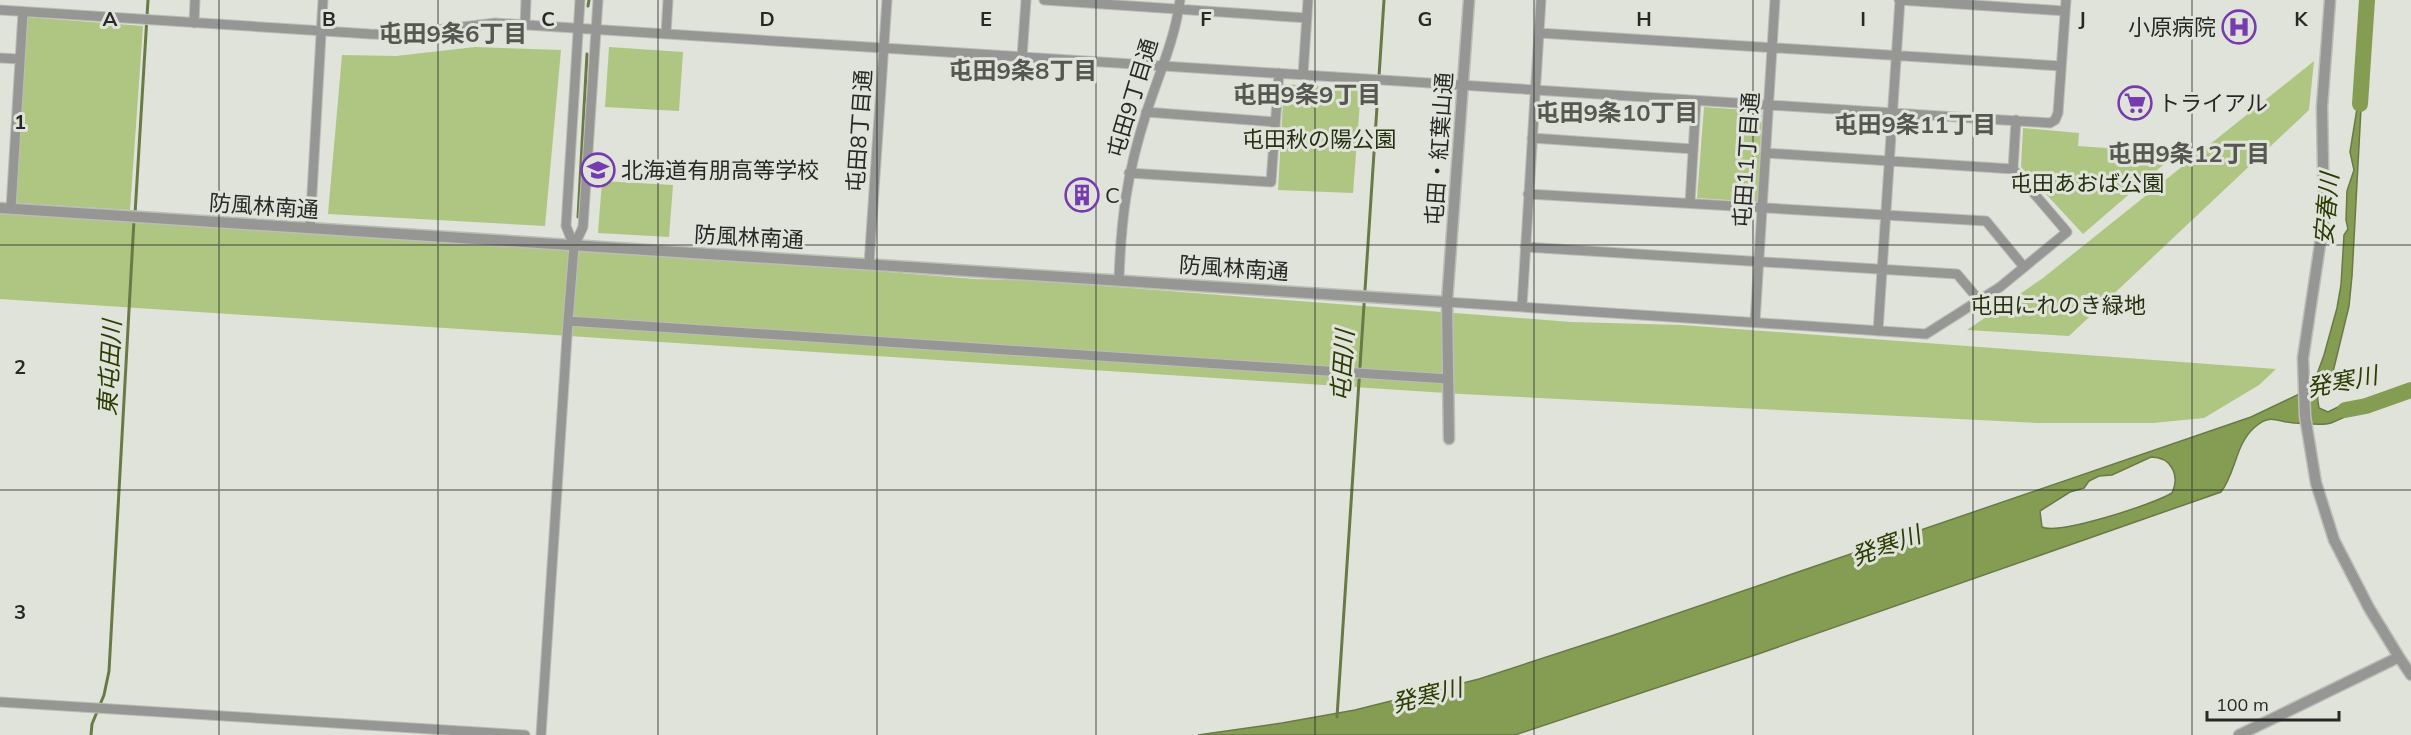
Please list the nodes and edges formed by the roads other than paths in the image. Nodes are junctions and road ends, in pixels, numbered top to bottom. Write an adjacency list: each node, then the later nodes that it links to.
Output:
1 (195, 0): 22 (street)
2 (323, 0): 26 (street)
3 (526, 0): 23 (street)
4 (580, 0): 24 (street)
5 (598, 0): 25 (street)
6 (668, 0): 28 (street)
7 (887, 0): 30 (street, 屯田8丁目通)
8 (1026, 0): 32 (street)
9 (1044, 0): 17 (street)
10 (1308, 0): 21 (street)
11 (1469, 0): 39 (street, 屯田・紅葉山通)
12 (1541, 0): 27 (street)
13 (1775, 0): 29 (street, 屯田11丁目通)
14 (1900, 0): 19 (street); 31 (street)
15 (2066, 0): 19 (street)
16 (2330, 0): 74 (street)
17 (1180, 4): 21 (street); 35 (street, 屯田9丁目通)
18 (0, 10): 20 (street)
19 (2065, 11): 36 (street)
20 (23, 12): 22 (street); 34 (street)
21 (1307, 18): 38 (street)
22 (194, 23): 26 (street)
23 (525, 25): 24 (street); 26 (street)
24 (578, 29): 25 (street); 59 (street)
25 (596, 30): 28 (street); 59 (street)
26 (321, 31): 58 (street)
27 (1539, 33): 29 (street); 40 (street)
28 (666, 34): 30 (street)
29 (1772, 48): 31 (street); 42 (street, 屯田11丁目通)
30 (884, 49): 32 (street); 62 (street, 屯田8丁目通)
31 (1896, 55): 36 (street); 44 (street)
32 (1022, 57): 35 (street)
33 (0, 58): 34 (street)
34 (20, 59): 56 (street)
35 (1164, 66): 37 (street); 43 (street, 屯田9丁目通)
36 (2061, 66): 45 (street)
37 (1279, 73): 38 (street); 46 (street)
38 (1303, 75): 39 (street)
39 (1464, 85): 40 (street); 67 (street, 屯田・紅葉山通)
40 (1535, 90): 41 (street); 47 (street)
41 (1696, 100): 42 (street); 48 (street)
42 (1769, 106): 44 (street); 49 (street, 屯田11丁目通)
43 (1146, 112): 46 (street); 52 (street, 屯田9丁目通)
44 (1892, 113): 45 (street); 50 (street)
45 (2016, 120): 51 (street)
46 (1275, 122): 52 (street)
47 (1532, 138): 48 (street); 53 (street)
48 (1693, 149): 54 (street)
49 (1766, 153): 50 (street); 55 (street, 屯田11丁目通)
50 (1889, 161): 51 (street); 57 (street)
51 (2013, 169): 63 (street)
52 (1129, 172): 65 (street, 屯田9丁目通)
53 (1528, 194): 54 (street); 60 (street)
54 (1690, 203): 55 (street)
55 (1762, 207): 57 (street); 61 (street, 屯田11丁目通)
56 (5, 208): 58 (street, 防風林南通)
57 (1886, 216): 63 (street); 64 (street)
58 (310, 228): 59 (street, 防風林南通)
59 (574, 246): 62 (street, 防風林南通); 69 (street)
60 (1525, 247): 61 (street); 68 (street)
61 (1759, 262): 64 (street); 70 (street, 屯田11丁目通)
62 (869, 264): 65 (street, 防風林南通)
63 (2024, 267): 66 (street)
64 (1882, 270): 66 (street); 71 (street)
65 (1119, 280): 67 (street, 防風林南通)
66 (1979, 300): 71 (street)
67 (1447, 302): 68 (street); 72 (street, 屯田・紅葉山通)
68 (1522, 306): 70 (street)
69 (568, 321): 72 (street); 78 (street)
70 (1755, 322): 71 (street)
71 (1878, 331)
72 (1448, 379): 73 (street, 屯田・紅葉山通)
73 (1449, 439)
74 (2399, 657): 75 (street); 79 (street)
75 (2411, 675)
76 (0, 702): 77 (street)
77 (525, 735)
78 (541, 735)
79 (2239, 735)

